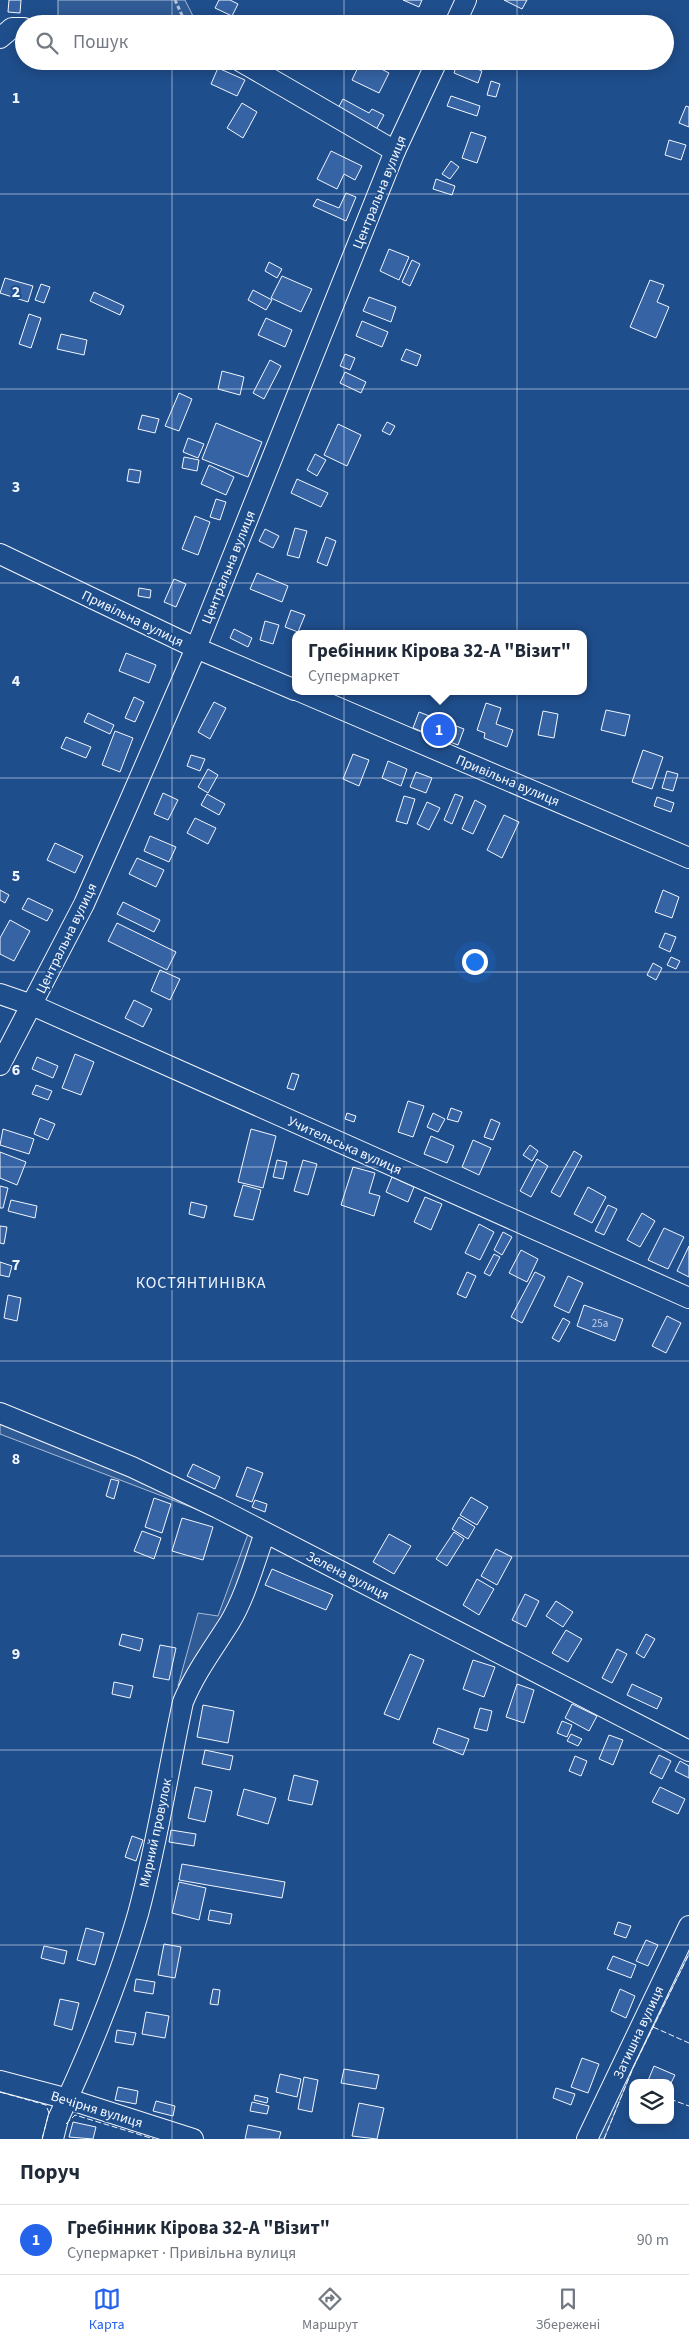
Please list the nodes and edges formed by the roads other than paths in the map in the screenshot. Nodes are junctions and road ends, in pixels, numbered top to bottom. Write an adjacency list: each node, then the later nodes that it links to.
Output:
1 (466, 0): 2 (street)
2 (459, 15)
3 (15, 28): 4 (street)
4 (0, 38)
5 (256, 70): 7 (street)
6 (433, 70): 7 (street, Центральна вулиця)
7 (395, 150): 9 (street, Центральна вулиця)
8 (0, 554): 9 (street, Привільна вулиця)
9 (196, 648): 10 (street, Привільна вулиця); 14 (street, Центральна вулиця)
10 (292, 689)
11 (308, 695): 12 (street, Привільна вулиця)
12 (689, 858)
13 (0, 994): 14 (street, Учительська вулиця)
14 (32, 1005): 15 (street, Центральна вулиця); 16 (street, Учительська вулиця)
15 (0, 1065)
16 (689, 1298)
17 (0, 1413): 18 (street, Зелена вулиця)
18 (265, 1533): 19 (street, Зелена вулиця); 22 (street, Мирний провулок)
19 (689, 1751)
20 (689, 1926): 25 (street, Затишна вулиця)
21 (0, 2081): 22 (street, Вечірня вулиця)
22 (68, 2099): 23 (street, Мирний провулок); 24 (street, Вечірня вулиця)
23 (53, 2139)
24 (193, 2139)
25 (587, 2139)

